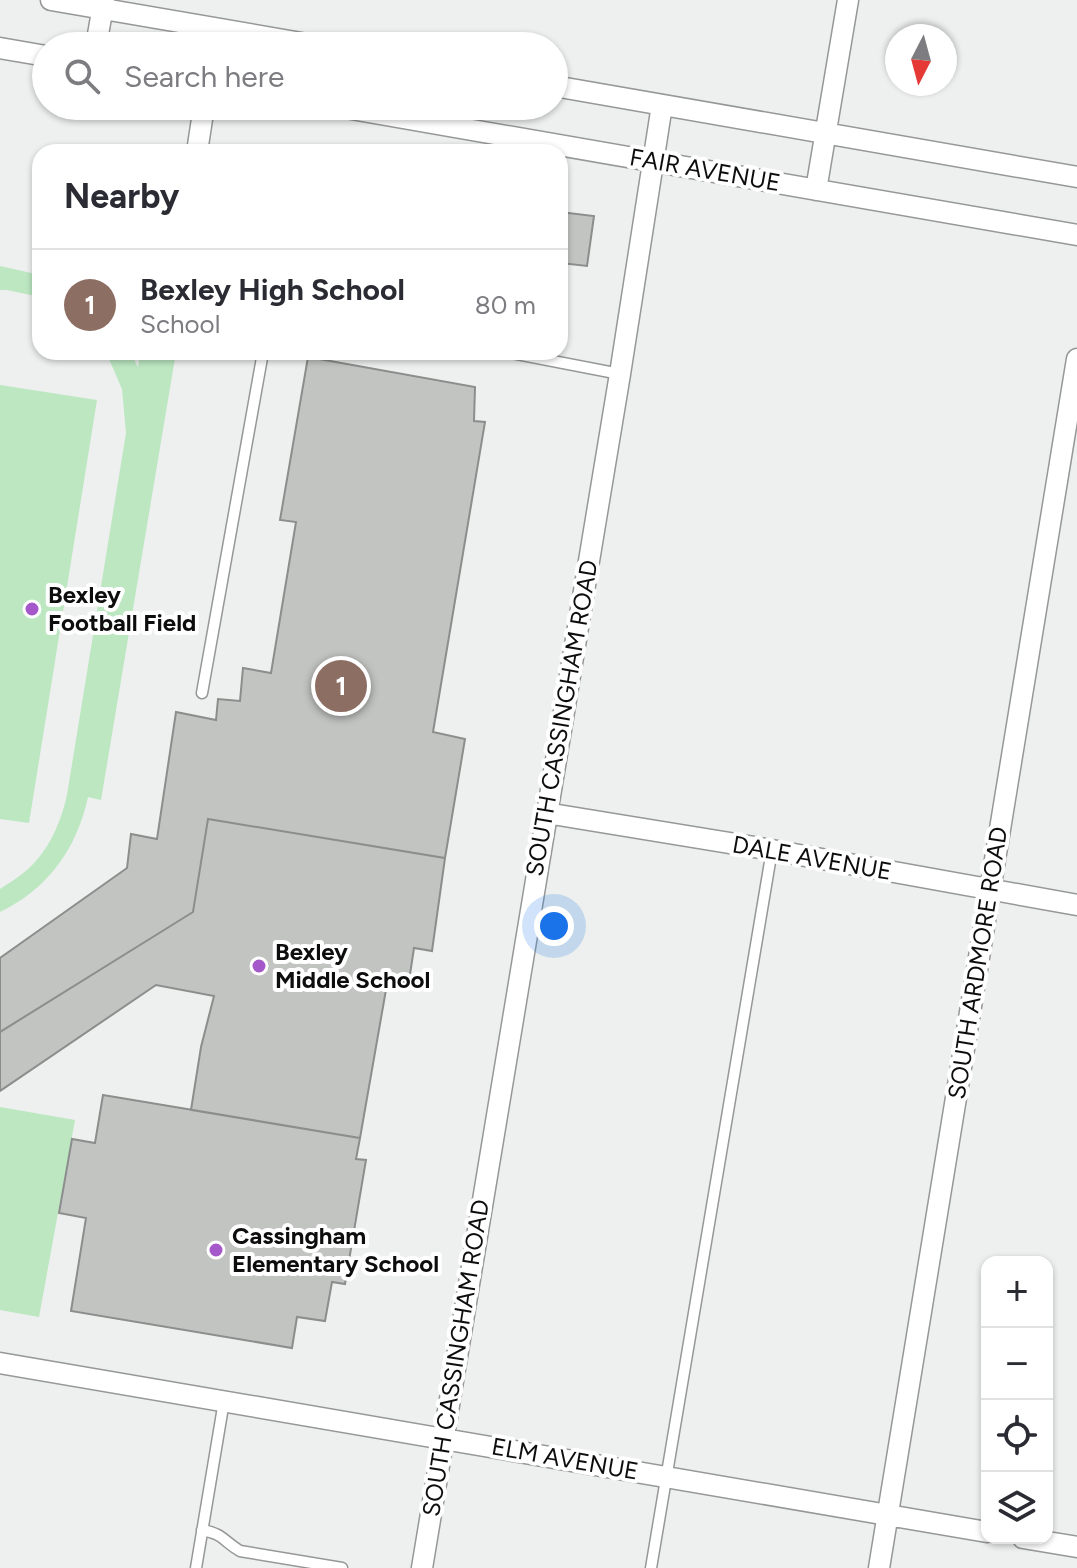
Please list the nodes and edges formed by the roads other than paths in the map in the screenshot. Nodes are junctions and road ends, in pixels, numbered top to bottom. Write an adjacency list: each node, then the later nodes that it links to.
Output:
1 (51, 0): 3 (street)
2 (848, 0): 12 (street)
3 (103, 4): 4 (street); 5 (street)
4 (98, 32)
5 (247, 32)
6 (0, 48): 7 (street)
7 (32, 54)
8 (568, 88): 9 (street)
9 (662, 105): 12 (street); 16 (street, SOUTH CASSINGHAM ROAD)
10 (202, 120): 13 (street)
11 (415, 120): 14 (street, FAIR AVENUE)
12 (825, 133): 17 (street); 18 (street)
13 (198, 144)
14 (554, 144)
15 (568, 146): 16 (street, FAIR AVENUE)
16 (653, 161): 18 (street, FAIR AVENUE); 23 (street, SOUTH CASSINGHAM ROAD)
17 (1077, 177)
18 (816, 190): 19 (street, FAIR AVENUE)
19 (1077, 235)
20 (1077, 359): 27 (street, SOUTH ARDMORE ROAD)
21 (262, 360): 24 (lane)
22 (547, 360): 23 (lane)
23 (620, 374): 25 (street, SOUTH CASSINGHAM ROAD)
24 (202, 693)
25 (546, 813): 26 (street, DALE AVENUE); 31 (street, SOUTH CASSINGHAM ROAD)
26 (772, 850): 27 (street, DALE AVENUE); 32 (lane)
27 (991, 890): 28 (street, DALE AVENUE); 33 (street, SOUTH ARDMORE ROAD)
28 (1077, 905)
29 (0, 1365): 30 (street, ELM AVENUE)
30 (224, 1401): 31 (street, ELM AVENUE); 34 (lane)
31 (443, 1438): 32 (street, ELM AVENUE); 40 (street, SOUTH CASSINGHAM ROAD)
32 (667, 1476): 33 (street, ELM AVENUE); 41 (lane)
33 (888, 1514): 35 (street, ELM AVENUE); 42 (street, SOUTH ARDMORE ROAD)
34 (202, 1530): 38 (lane); 39 (lane)
35 (981, 1531)
36 (1053, 1543): 37 (street)
37 (1077, 1547)
38 (196, 1568)
39 (342, 1568)
40 (422, 1568)
41 (651, 1568)
42 (879, 1568)

